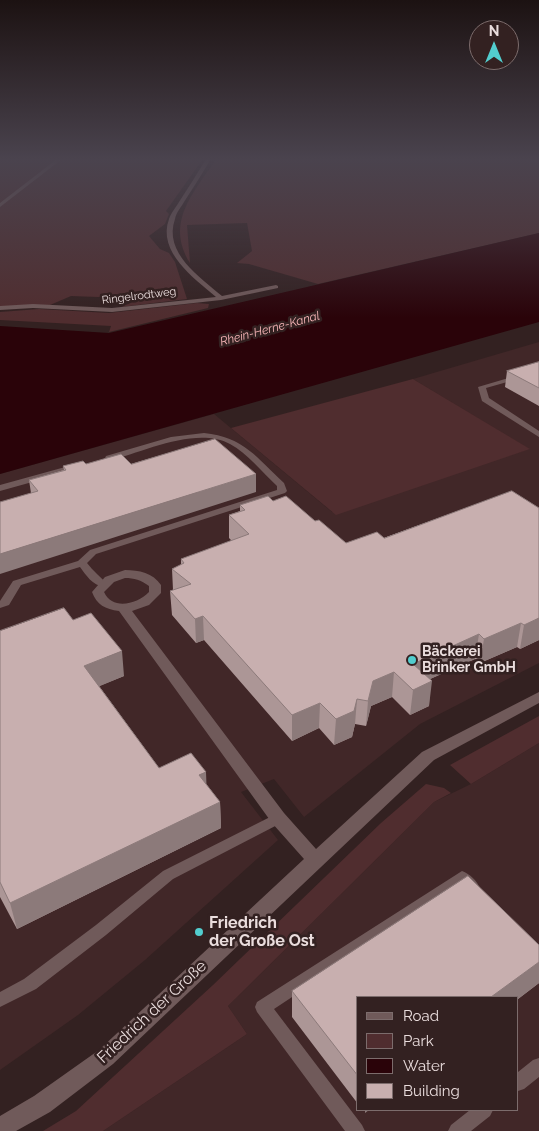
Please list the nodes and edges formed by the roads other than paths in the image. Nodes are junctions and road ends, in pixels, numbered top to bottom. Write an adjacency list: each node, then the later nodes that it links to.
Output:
1 (175, 212): 3 (lane, Ringelrodtweg)
2 (276, 287): 3 (lane, Ringelrodtweg)
3 (221, 298): 4 (lane, Ringelrodtweg)
4 (0, 308)
5 (539, 371): 6 (lane)
6 (539, 435)
7 (103, 460): 10 (lane)
8 (84, 465): 9 (lane)
9 (0, 488)
10 (82, 563): 11 (lane); 12 (lane)
11 (102, 584): 13 (street); 13 (street)
12 (0, 605)
13 (123, 608): 15 (street)
14 (539, 697): 16 (street, Friedrich der Große)
15 (278, 818): 16 (street); 18 (lane)
16 (315, 860): 22 (street, Friedrich der Große)
17 (483, 897): 23 (lane)
18 (0, 1000)
19 (539, 1066): 20 (lane)
20 (519, 1082)
21 (483, 1111): 24 (lane)
22 (0, 1128)
23 (356, 1131)
24 (457, 1131)

